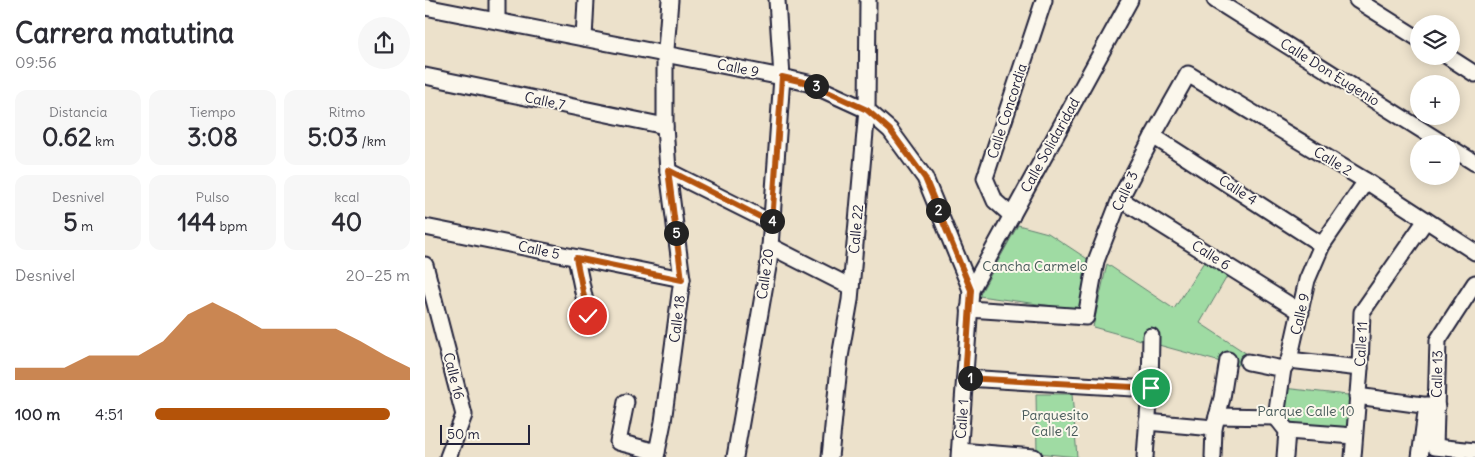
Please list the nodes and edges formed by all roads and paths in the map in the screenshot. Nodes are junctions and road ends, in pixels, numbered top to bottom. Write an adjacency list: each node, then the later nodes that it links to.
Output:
1 (497, 0): 11 (street)
2 (586, 0): 13 (street)
3 (670, 0): 14 (street, Calle 18)
4 (777, 0): 19 (street, Calle 20)
5 (868, 0): 20 (street, Calle 22)
6 (1044, 0): 29 (street, Calle Concordia)
7 (1129, 0): 29 (street, Calle Solidaridad)
8 (1215, 0): 22 (street, Calle Don Eugenio)
9 (1357, 0): 12 (street)
10 (425, 7): 11 (street, Calle 9)
11 (497, 20): 13 (street, Calle 9)
12 (1410, 33)
13 (584, 38): 14 (street, Calle 9)
14 (665, 54): 19 (street, Calle 9); 21 (street, Calle 18)
15 (1460, 64): 17 (street)
16 (1187, 74): 23 (street, Calle 3); 27 (street, Calle 2)
17 (1475, 74)
18 (425, 76): 21 (street, Calle 7)
19 (782, 77): 20 (street, Calle 9); 31 (street, Calle 20)
20 (867, 110): 40 (street, Calle 22); 41 (street, Calle 9)
21 (665, 126): 26 (street, Calle 18)
22 (1431, 135)
23 (1153, 136): 28 (street, Calle 3); 33 (street, Calle 4)
24 (1460, 154): 25 (street)
25 (1475, 163)
26 (668, 170): 31 (street); 38 (street, Calle 18)
27 (1366, 181): 30 (street, Calle 2); 33 (street, Calle 9)
28 (1121, 199): 42 (street, Calle 3); 43 (street, Calle 6)
29 (1012, 216): 41 (street, Calle Solidaridad)
30 (1426, 220): 35 (street, Calle 2); 49 (street, Calle 11)
31 (772, 223): 34 (street, Calle 20)
32 (425, 227): 36 (street, Calle 5)
33 (1323, 245): 43 (street, Calle 9)
34 (770, 246): 40 (street); 64 (street, Calle 20)
35 (1475, 252)
36 (576, 258): 38 (street, Calle 5); 44 (street)
37 (425, 265): 63 (street, Calle 16)
38 (682, 280): 61 (street, Calle 18)
39 (1475, 283): 54 (street, Calle 13)
40 (851, 286): 65 (street, Calle 22)
41 (971, 290): 42 (street, Calle 1)
42 (969, 309): 50 (street, Calle 1)
43 (1301, 312): 48 (street, Calle 9)
44 (588, 316)
45 (1151, 336): 51 (street)
46 (1228, 360): 57 (street)
47 (1247, 362): 48 (street)
48 (1286, 364): 49 (street); 55 (street, Calle 9)
49 (1360, 368): 52 (street, Calle 11)
50 (965, 378): 51 (street); 62 (street, Calle 1)
51 (1151, 388): 56 (street)
52 (1357, 396): 54 (street); 59 (street, Calle 11)
53 (626, 402): 61 (street)
54 (1432, 406): 60 (street, Calle 13); 71 (street, Calle 13)
55 (1276, 417): 57 (street); 58 (street)
56 (1147, 422): 57 (street); 67 (street)
57 (1216, 422): 68 (street)
58 (1287, 432): 59 (street); 69 (street)
59 (1354, 436): 70 (street, Calle 11)
60 (1475, 452)
61 (657, 454)
62 (960, 454): 66 (street)
63 (448, 457)
64 (735, 457)
65 (830, 457)
66 (1034, 457)
67 (1145, 457)
68 (1213, 457)
69 (1285, 457)
70 (1353, 457)
71 (1420, 457)

